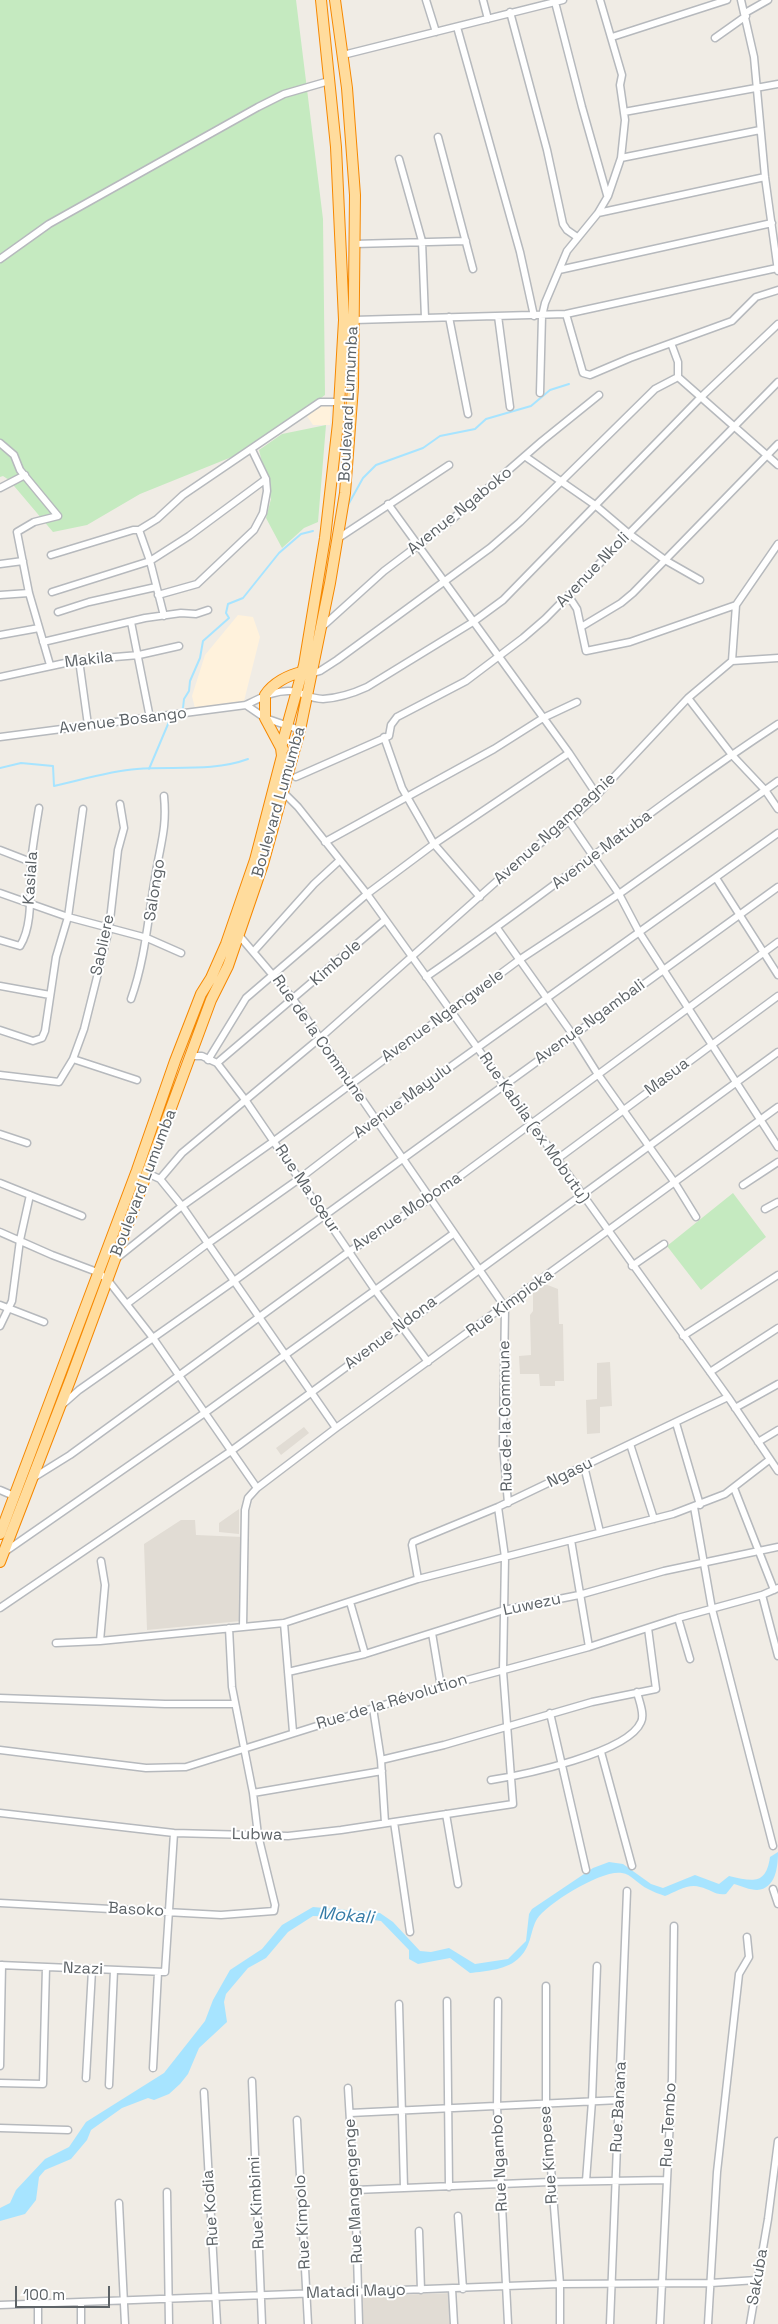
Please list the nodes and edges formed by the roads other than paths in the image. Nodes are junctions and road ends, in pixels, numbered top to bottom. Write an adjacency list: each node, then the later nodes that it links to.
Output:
1 (320, 0): 19 (highway, Boulevard Lumumba)
2 (335, 0): 18 (highway, Boulevard Lumumba)
3 (426, 0): 15 (street)
4 (483, 0): 13 (street)
5 (563, 0): 10 (street)
6 (600, 0): 16 (street)
7 (727, 0): 16 (street)
8 (742, 0): 12 (street)
9 (768, 0): 12 (street)
10 (555, 2): 11 (street); 28 (street)
11 (510, 12): 13 (street); 32 (street)
12 (746, 15): 17 (street); 21 (street)
13 (488, 19): 14 (street)
14 (457, 27): 15 (street); 43 (street)
15 (436, 32): 18 (street)
16 (612, 38): 22 (street)
17 (715, 38)
18 (343, 55): 35 (highway, Boulevard Lumumba)
19 (329, 80): 36 (street); 55 (highway, Boulevard Lumumba)
20 (778, 84): 21 (street)
21 (756, 88): 22 (street); 23 (street)
22 (624, 112): 26 (street)
23 (760, 130): 26 (street); 27 (street)
24 (438, 137): 33 (street)
25 (399, 158): 34 (street)
26 (620, 158): 28 (street)
27 (765, 177): 29 (street); 30 (street)
28 (608, 196): 30 (street)
29 (774, 212): 31 (street)
30 (598, 213): 32 (street)
31 (772, 223): 38 (street); 39 (street)
32 (577, 237): 38 (street)
33 (466, 240): 34 (street); 37 (street)
34 (422, 241): 35 (street); 46 (street)
35 (354, 244): 47 (highway, Boulevard Lumumba)
36 (0, 259)
37 (473, 269)
38 (559, 270): 44 (street)
39 (778, 270): 41 (street)
40 (778, 290): 49 (street)
41 (566, 314): 44 (street); 49 (street)
42 (498, 316): 43 (street); 45 (street); 56 (street)
43 (534, 316): 44 (street)
44 (542, 316): 52 (street)
45 (449, 317): 46 (street); 57 (street)
46 (425, 318): 47 (street)
47 (354, 320): 74 (highway, Boulevard Lumumba)
48 (778, 324): 54 (street)
49 (671, 343): 50 (street)
50 (678, 377): 54 (street); 68 (street)
51 (778, 382): 58 (street, Avenue Nkoli)
52 (540, 393)
53 (599, 395): 62 (street, Avenue Ngaboko)
54 (700, 398): 58 (street); 71 (street)
55 (338, 402): 61 (street); 108 (highway, Boulevard Lumumba)
56 (510, 407)
57 (468, 414)
58 (734, 426): 63 (street); 73 (street, Avenue Nkoli)
59 (0, 443): 66 (street)
60 (778, 444): 63 (street)
61 (252, 450): 67 (street); 72 (street)
62 (526, 456): 68 (street); 76 (street, Avenue Ngaboko)
63 (767, 456): 65 (street); 78 (street)
64 (448, 465): 70 (street)
65 (778, 465)
66 (25, 475): 69 (street); 79 (street)
67 (266, 479): 80 (street); 88 (street)
68 (562, 481): 71 (street); 83 (street)
69 (0, 488)
70 (388, 504): 74 (street); 76 (street)
71 (595, 505): 73 (street); 95 (street)
72 (139, 530): 77 (street); 80 (street)
73 (628, 533): 78 (street); 89 (street, Avenue Nkoli)
74 (337, 539): 98 (highway, Boulevard Lumumba)
75 (778, 544): 90 (street)
76 (418, 545): 83 (street); 98 (street, Avenue Ngaboko)
77 (51, 555)
78 (665, 560): 82 (street); 96 (street)
79 (23, 561): 81 (street); 86 (street)
80 (150, 561): 84 (street); 85 (street)
81 (0, 564)
82 (700, 580)
83 (445, 582): 95 (street); 108 (street)
84 (156, 587): 88 (street); 92 (street)
85 (52, 592)
86 (29, 593): 87 (street); 97 (street)
87 (0, 595)
88 (158, 595): 93 (street)
89 (568, 595): 96 (street); 103 (street, Avenue Nkoli)
90 (736, 605): 96 (street); 106 (street)
91 (208, 610): 93 (street)
92 (58, 612)
93 (164, 616): 94 (street)
94 (131, 622): 100 (street); 102 (street)
95 (473, 622): 103 (street); 110 (street)
96 (581, 627)
97 (39, 628): 99 (street); 100 (street)
98 (322, 628): 108 (highway, Boulevard Lumumba)
99 (0, 635)
100 (43, 642): 107 (street)
101 (179, 646): 102 (street, Makila)
102 (139, 655): 105 (street, Makila); 115 (street)
103 (498, 657): 117 (street); 122 (street, Avenue Nkoli)
104 (778, 658): 106 (street)
105 (79, 660): 107 (street, Makila); 119 (street)
106 (732, 661): 112 (street, Avenue Ngampagnie)
107 (50, 665): 109 (street, Makila)
108 (307, 673): 110 (highway, Boulevard Lumumba); 111 (highway)
109 (0, 676)
110 (302, 694): 111 (street); 120 (highway, Boulevard Lumumba); 121 (highway, Boulevard Lumumba)
111 (265, 695): 114 (street); 116 (highway)
112 (688, 698): 127 (street); 132 (street, Avenue Ngampagnie)
113 (578, 702): 117 (street)
114 (246, 705): 115 (street, Avenue Bosango); 116 (street)
115 (150, 718): 119 (street, Avenue Bosango)
116 (266, 718): 120 (street); 124 (highway)
117 (543, 718): 126 (street); 134 (street)
118 (778, 724): 127 (street, Avenue Matuba)
119 (88, 725): 123 (street, Avenue Bosango)
120 (289, 726): 121 (street); 124 (highway, Boulevard Lumumba)
121 (300, 730): 125 (highway, Boulevard Lumumba)
122 (388, 735): 128 (street, Avenue Nkoli); 134 (street)
123 (0, 737)
124 (281, 748): 125 (highway); 160 (highway, Boulevard Lumumba)
125 (294, 752): 130 (highway, Boulevard Lumumba)
126 (569, 753): 132 (street); 142 (street)
127 (732, 754): 131 (street); 144 (street, Avenue Matuba)
128 (296, 776)
129 (778, 781): 131 (street, Avenue Ngangwele)
130 (284, 790): 141 (street, Rue Kabila (ex Mobutu)); 160 (highway, Boulevard Lumumba)
131 (765, 790): 138 (street); 151 (street, Avenue Ngangwele)
132 (597, 795): 139 (street, Avenue Ngampagnie)
133 (164, 796): 161 (street, Salongo)
134 (407, 797): 141 (street); 142 (street)
135 (120, 804): 158 (street, Sabliere)
136 (39, 808): 146 (street, Kasiala)
137 (83, 809): 155 (street)
138 (778, 809)
139 (569, 821): 144 (street); 152 (street, Avenue Ngampagnie)
140 (778, 833): 147 (street, Avenue Mayulu)
141 (325, 842): 145 (street, Rue Kabila (ex Mobutu))
142 (434, 844): 150 (street); 152 (street)
143 (0, 850): 146 (street)
144 (594, 856): 151 (street); 157 (street, Avenue Matuba)
145 (340, 860): 150 (street, Rue Kabila (ex Mobutu)); 164 (street)
146 (31, 862): 153 (street, Kasiala)
147 (716, 878): 154 (street); 159 (street, Avenue Mayulu)
148 (778, 887): 154 (street, Avenue Ngambali)
149 (0, 893): 153 (street)
150 (367, 894): 156 (street, Rue Kabila (ex Mobutu)); 171 (street)
151 (619, 894): 159 (street); 168 (street, Avenue Ngangwele)
152 (480, 897): 167 (street, Avenue Ngampagnie)
153 (31, 904): 155 (street); 162 (street, Kasiala)
154 (739, 915): 166 (street); 169 (street, Avenue Ngambali)
155 (68, 917): 158 (street); 174 (street)
156 (385, 920): 167 (street, Rue Kabila (ex Mobutu)); 177 (street, Kimbole)
157 (497, 928): 168 (street); 172 (street, Avenue Matuba)
158 (109, 929): 161 (street); 187 (street, Sabliere)
159 (639, 932): 169 (street); 178 (street, Avenue Mayulu)
160 (235, 933): 164 (street, Rue de la Commune); 188 (highway, Boulevard Lumumba); 190 (highway, Boulevard Lumumba)
161 (147, 938): 165 (street); 176 (street, Salongo)
162 (0, 940)
163 (778, 942): 166 (street, Avenue Moboma)
164 (254, 951): 171 (street, Rue de la Commune)
165 (181, 953)
166 (763, 953): 170 (street); 179 (street, Avenue Moboma)
167 (411, 956): 172 (street, Rue Kabila (ex Mobutu)); 183 (street, Avenue Ngampagnie)
168 (519, 960): 178 (street); 180 (street, Avenue Ngangwele)
169 (663, 969): 179 (street); 182 (street, Avenue Ngambali)
170 (778, 975)
171 (274, 976): 177 (street, Rue de la Commune); 189 (street)
172 (426, 976): 180 (street, Rue Kabila (ex Mobutu))
173 (0, 986): 174 (street)
174 (50, 995): 181 (street)
175 (778, 996): 184 (street, Masua)
176 (131, 999)
177 (293, 999): 183 (street, Rue de la Commune); 191 (street, Kimbole)
178 (547, 999): 182 (street); 185 (street, Avenue Mayulu)
179 (687, 1007): 184 (street); 192 (street, Avenue Moboma)
180 (450, 1012): 185 (street, Rue Kabila (ex Mobutu)); 196 (street, Avenue Ngangwele)
181 (0, 1030)
182 (573, 1035): 192 (street); 197 (street, Avenue Ngambali)
183 (320, 1038): 196 (street, Rue de la Commune); 198 (street, Avenue Ngampagnie)
184 (712, 1043): 195 (street); 200 (street, Masua)
185 (477, 1048): 197 (street, Rue Kabila (ex Mobutu)); 201 (street, Avenue Mayulu)
186 (778, 1052): 195 (street, Avenue Ndona)
187 (73, 1059): 193 (street, Sabliere); 194 (street)
188 (191, 1060): 189 (street); 190 (highway); 212 (highway, Boulevard Lumumba)
189 (208, 1060): 191 (street)
190 (175, 1061): 237 (highway, Boulevard Lumumba)
191 (217, 1063): 198 (street, Rue Ma Sœur)
192 (597, 1073): 200 (street); 203 (street, Avenue Moboma)
193 (0, 1075)
194 (137, 1080)
195 (738, 1082): 202 (street); 207 (street, Avenue Ndona)
196 (350, 1084): 201 (street, Rue de la Commune); 205 (street, Avenue Ngangwele)
197 (503, 1085): 203 (street, Rue Kabila (ex Mobutu)); 209 (street, Avenue Ngambali)
198 (246, 1100): 205 (street, Rue Ma Sœur); 213 (street, Avenue Ngampagnie)
199 (778, 1107): 202 (street, Rue Kimpioka)
200 (623, 1110): 207 (street); 210 (street, Masua)
201 (376, 1120): 209 (street, Rue de la Commune); 214 (street, Avenue Mayulu)
202 (761, 1120): 208 (street); 216 (street, Rue Kimpioka)
203 (530, 1124): 210 (street, Rue Kabila (ex Mobutu)); 220 (street, Avenue Moboma)
204 (0, 1134): 206 (street)
205 (274, 1141): 214 (street, Rue Ma Sœur); 222 (street, Avenue Ngangwele)
206 (27, 1143)
207 (649, 1147): 216 (street); 219 (street, Avenue Ndona)
208 (778, 1147)
209 (403, 1159): 220 (street, Rue de la Commune); 224 (street, Avenue Ngambali)
210 (556, 1160): 219 (street, Rue Kabila (ex Mobutu))
211 (778, 1162): 217 (street)
212 (147, 1173): 213 (street); 234 (highway, Boulevard Lumumba)
213 (160, 1179): 222 (street)
214 (300, 1179): 224 (street, Rue Ma Sœur); 231 (street, Avenue Mayulu)
215 (0, 1183): 218 (street)
216 (675, 1183): 226 (street); 227 (street, Rue Kimpioka)
217 (743, 1185)
218 (30, 1194): 225 (street); 230 (street)
219 (582, 1196): 227 (street, Rue Kabila (ex Mobutu)); 236 (street, Avenue Ndona)
220 (429, 1199): 229 (street, Rue de la Commune); 233 (street, Avenue Moboma)
221 (778, 1202): 223 (street)
222 (182, 1206): 231 (street); 234 (street, Avenue Ngangwele)
223 (765, 1209)
224 (324, 1215): 233 (street, Rue Ma Sœur); 240 (street, Avenue Ngambali)
225 (82, 1216)
226 (696, 1217)
227 (607, 1231): 235 (street, Rue Kabila (ex Mobutu)); 244 (street, Rue Kimpioka)
228 (0, 1232): 230 (street)
229 (454, 1234): 236 (street, Rue de la Commune); 241 (street)
230 (20, 1240): 237 (street); 245 (street)
231 (207, 1244): 240 (street); 242 (street, Avenue Mayulu)
232 (664, 1244): 235 (street)
233 (350, 1251): 241 (street, Rue Ma Sœur); 246 (street, Avenue Moboma)
234 (114, 1260): 239 (highway, Boulevard Lumumba)
235 (632, 1266): 251 (street, Rue Kabila (ex Mobutu))
236 (478, 1269): 244 (street, Rue de la Commune); 249 (street, Avenue Ndona)
237 (98, 1272): 239 (street); 256 (highway, Boulevard Lumumba)
238 (778, 1275): 251 (street)
239 (107, 1279): 242 (street); 258 (highway, Boulevard Lumumba)
240 (234, 1281): 246 (street); 252 (street, Avenue Ngambali)
241 (375, 1290): 249 (street, Rue Ma Sœur); 253 (street)
242 (128, 1303): 252 (street)
243 (0, 1305): 245 (street)
244 (505, 1307): 254 (street, Rue Kimpioka); 280 (street, Rue de la Commune)
245 (8, 1308): 247 (street); 248 (street)
246 (258, 1317): 253 (street); 257 (street, Avenue Moboma)
247 (44, 1322)
248 (0, 1326)
249 (401, 1326): 254 (street, Rue Ma Sœur); 260 (street, Avenue Ndona)
250 (778, 1328): 255 (street)
251 (683, 1336): 255 (street, Rue Kabila (ex Mobutu))
252 (153, 1338): 257 (street); 262 (street, Avenue Ngambali)
253 (285, 1356): 260 (street); 264 (street)
254 (428, 1362): 266 (street, Rue Kimpioka)
255 (710, 1372): 261 (street, Rue Kabila (ex Mobutu))
256 (59, 1374): 258 (highway); 274 (highway, Boulevard Lumumba)
257 (179, 1375): 264 (street); 275 (street, Avenue Moboma)
258 (72, 1378): 262 (highway, Boulevard Lumumba)
259 (778, 1384): 263 (street)
260 (310, 1393): 266 (street); 270 (street, Avenue Ndona)
261 (728, 1397): 263 (street, Rue Kabila (ex Mobutu)); 265 (street, Ngasu)
262 (60, 1408): 275 (highway, Boulevard Lumumba)
263 (735, 1408): 268 (street, Rue Kabila (ex Mobutu))
264 (206, 1412): 270 (street); 288 (street)
265 (676, 1423): 269 (street, Ngasu); 281 (street)
266 (336, 1428): 276 (street, Rue Kimpioka)
267 (778, 1430): 268 (street)
268 (758, 1442): 271 (street, Rue Kabila (ex Mobutu))
269 (630, 1444): 272 (street, Ngasu); 283 (street)
270 (231, 1451): 276 (street); 299 (street, Avenue Ndona)
271 (770, 1460): 273 (street, Rue Kabila (ex Mobutu)); 277 (street)
272 (584, 1466): 280 (street, Ngasu); 284 (street)
273 (778, 1471)
274 (23, 1474): 275 (street); 279 (highway, Boulevard Lumumba)
275 (33, 1478): 288 (highway, Boulevard Lumumba)
276 (257, 1488): 304 (street, Rue Kimpioka)
277 (734, 1488): 281 (street); 289 (street)
278 (0, 1490): 279 (street)
279 (14, 1496): 285 (highway, Boulevard Lumumba)
280 (508, 1502): 282 (street, Ngasu)
281 (697, 1506): 283 (street); 293 (street)
282 (498, 1507): 290 (street); 294 (street, Ngasu)
283 (654, 1519): 284 (street)
284 (600, 1532): 286 (street)
285 (0, 1534)
286 (571, 1540): 290 (street); 296 (street)
287 (778, 1547): 289 (street, Luwezu)
288 (2, 1551): 292 (highway, Boulevard Lumumba)
289 (759, 1552): 293 (street, Luwezu); 295 (street)
290 (505, 1556): 294 (street); 301 (street)
291 (101, 1561): 308 (street)
292 (0, 1562)
293 (704, 1562): 296 (street, Luwezu); 300 (street)
294 (418, 1579): 298 (street)
295 (776, 1589): 297 (street, Rue de la Révolution)
296 (579, 1594): 301 (street, Luwezu); 310 (street)
297 (762, 1595): 300 (street, Rue de la Révolution); 312 (street)
298 (350, 1602): 303 (street); 311 (street)
299 (0, 1608)
300 (712, 1609): 302 (street, Rue de la Révolution); 339 (street)
301 (504, 1610): 307 (street, Luwezu); 314 (street)
302 (678, 1618): 306 (street, Rue de la Révolution); 313 (street)
303 (284, 1623): 304 (street); 315 (street)
304 (243, 1627): 305 (street)
305 (229, 1628): 308 (street); 319 (street)
306 (648, 1628): 310 (street, Rue de la Révolution); 317 (street)
307 (432, 1633): 311 (street, Luwezu); 316 (street)
308 (100, 1641): 309 (street)
309 (56, 1643)
310 (589, 1647): 314 (street, Rue de la Révolution)
311 (365, 1654): 315 (street, Luwezu)
312 (778, 1656)
313 (690, 1658)
314 (504, 1671): 316 (street, Rue de la Révolution); 322 (street)
315 (288, 1672): 323 (street)
316 (441, 1686): 320 (street, Rue de la Révolution)
317 (637, 1692): 321 (street); 326 (street)
318 (0, 1698): 319 (street)
319 (235, 1704): 325 (street)
320 (374, 1708): 323 (street, Rue de la Révolution); 327 (street)
321 (550, 1713): 322 (street); 328 (street)
322 (507, 1726): 327 (street); 330 (street)
323 (293, 1732): 325 (street, Rue de la Révolution)
324 (0, 1750): 325 (street, Rue de la Révolution)
325 (245, 1750): 332 (street)
326 (601, 1752): 328 (street); 340 (street)
327 (381, 1760): 329 (street)
328 (561, 1764): 330 (street); 341 (street)
329 (382, 1771): 332 (street); 336 (street)
330 (511, 1777): 331 (street); 334 (street, Lubwa)
331 (491, 1780)
332 (253, 1793): 338 (street)
333 (0, 1814): 337 (street, Lubwa)
334 (446, 1814): 335 (street, Lubwa); 342 (street)
335 (394, 1822): 336 (street, Lubwa); 349 (street)
336 (385, 1823): 338 (street, Lubwa)
337 (174, 1833): 338 (street, Lubwa); 347 (street)
338 (258, 1835): 347 (street, Basoko)
339 (772, 1846)
340 (632, 1866)
341 (586, 1870)
342 (458, 1884)
343 (773, 1889): 346 (street)
344 (627, 1891): 369 (street, Rue Banana)
345 (0, 1902): 347 (street, Basoko)
346 (778, 1904)
347 (168, 1912): 356 (street, Nzazi)
348 (674, 1926): 380 (street, Rue Tembo)
349 (410, 1932)
350 (747, 1937): 395 (street)
351 (1, 1965): 353 (street, Nzazi); 361 (street)
352 (596, 1966): 370 (street)
353 (46, 1967): 354 (street, Nzazi); 365 (street)
354 (92, 1970): 355 (street, Nzazi); 363 (street)
355 (114, 1970): 356 (street, Nzazi); 366 (street)
356 (158, 1972): 362 (street)
357 (546, 1986): 371 (street, Rue Kimpese)
358 (447, 2001): 373 (street)
359 (498, 2001): 372 (street, Rue Ngambo)
360 (399, 2004): 374 (street)
361 (0, 2066)
362 (153, 2068)
363 (86, 2078)
364 (252, 2081): 402 (street, Rue Kimbimi)
365 (0, 2083)
366 (109, 2085)
367 (348, 2088): 375 (street, Rue Mangengenge)
368 (204, 2092): 404 (street, Rue Kodia)
369 (620, 2100): 370 (street); 383 (street, Rue Banana)
370 (592, 2101): 371 (street); 381 (street)
371 (546, 2104): 372 (street); 382 (street, Rue Kimpese)
372 (497, 2107): 373 (street); 384 (street, Rue Ngambo)
373 (447, 2108): 374 (street); 385 (street)
374 (401, 2111): 375 (street); 386 (street)
375 (350, 2113): 387 (street, Rue Mangengenge)
376 (296, 2120): 403 (street, Rue Kimpolo)
377 (0, 2128): 378 (street)
378 (68, 2130)
379 (778, 2141): 392 (street, Sakuba)
380 (667, 2180): 383 (street); 394 (street, Rue Tembo)
381 (586, 2181): 382 (street); 383 (street)
382 (550, 2182): 384 (street); 396 (street, Rue Kimpese)
383 (614, 2182): 393 (street, Rue Banana)
384 (501, 2186): 385 (street); 397 (street, Rue Ngambo)
385 (450, 2187): 386 (street)
386 (404, 2188): 387 (street)
387 (354, 2190): 401 (street, Rue Mangengenge)
388 (167, 2192): 405 (street)
389 (118, 2203): 406 (street)
390 (458, 2216): 399 (street)
391 (419, 2231): 400 (street)
392 (757, 2280): 395 (street, Matadi Mayo); 424 (street, Sakuba)
393 (612, 2283): 394 (street, Matadi Mayo); 396 (street, Matadi Mayo); 421 (street, Rue Banana)
394 (663, 2283): 395 (street, Matadi Mayo); 422 (street, Rue Tembo)
395 (711, 2283): 423 (street)
396 (560, 2284): 397 (street, Matadi Mayo); 420 (street, Rue Kimpese)
397 (507, 2287): 399 (street, Matadi Mayo); 419 (street, Rue Ngambo)
398 (452, 2289): 399 (street, Matadi Mayo); 400 (street, Matadi Mayo); 418 (street)
399 (463, 2289)
400 (421, 2290): 401 (street, Matadi Mayo)
401 (358, 2292): 403 (street, Matadi Mayo); 417 (street, Rue Mangengenge)
402 (261, 2294): 403 (street, Matadi Mayo); 404 (street, Matadi Mayo); 415 (street, Rue Kimbimi)
403 (307, 2294): 416 (street, Rue Kimpolo)
404 (217, 2297): 405 (street, Matadi Mayo); 414 (street, Rue Kodia)
405 (168, 2299): 406 (street, Matadi Mayo); 413 (street)
406 (124, 2300): 407 (street, Matadi Mayo); 412 (street)
407 (81, 2303): 408 (street, Matadi Mayo); 411 (street)
408 (38, 2304): 409 (street, Matadi Mayo); 410 (street)
409 (0, 2305)
410 (38, 2324)
411 (81, 2324)
412 (124, 2324)
413 (169, 2324)
414 (217, 2324)
415 (262, 2324)
416 (308, 2324)
417 (359, 2324)
418 (454, 2324)
419 (508, 2324)
420 (560, 2324)
421 (610, 2324)
422 (660, 2324)
423 (708, 2324)
424 (750, 2324)

